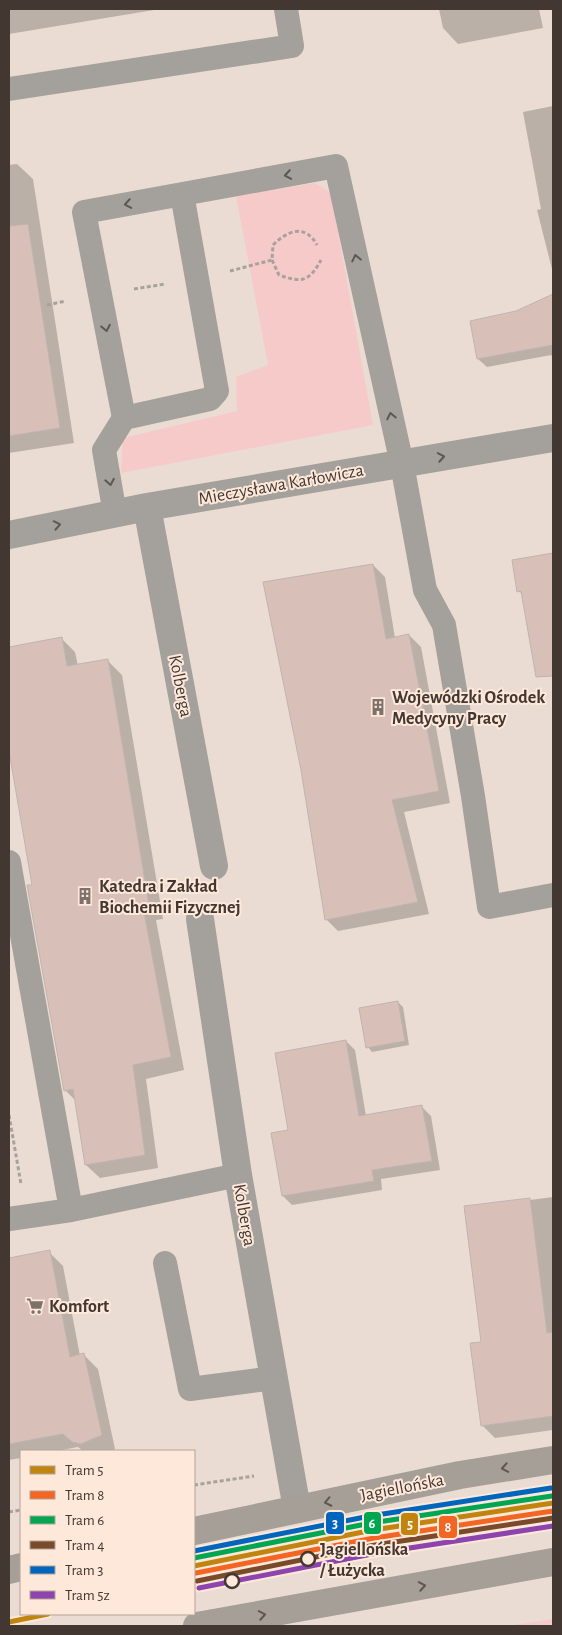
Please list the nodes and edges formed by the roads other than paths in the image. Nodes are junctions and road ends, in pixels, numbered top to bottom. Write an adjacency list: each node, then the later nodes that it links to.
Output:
1 (286, 9): 2 (lane)
2 (9, 89)
3 (182, 194): 4 (lane); 4 (lane, one-way to 4); 6 (lane, one-way to 3)
4 (124, 418): 8 (lane, one-way to 8)
5 (553, 438): 6 (street, Mieczysława Karłowicza, one-way to 5)
6 (402, 464): 7 (street, Mieczysława Karłowicza); 12 (lane)
7 (147, 507): 8 (street, Mieczysława Karłowicza); 11 (street, Kolberga)
8 (115, 514): 9 (street, Mieczysława Karłowicza, one-way to 8)
9 (9, 535)
10 (9, 862): 15 (lane)
11 (214, 866)
12 (553, 895)
13 (200, 919): 14 (street, Kolberga)
14 (238, 1174): 15 (lane); 18 (street, Kolberga)
15 (70, 1210): 16 (lane)
16 (18, 1218)
17 (165, 1263): 18 (lane)
18 (274, 1378): 20 (street, Kolberga)
19 (553, 1460): 20 (main road, Jagiellońska, one-way to 20)
20 (297, 1509): 21 (main road, Jagiellońska)
21 (195, 1531)
22 (553, 1562): 23 (main road, one-way to 22)
23 (197, 1626)

